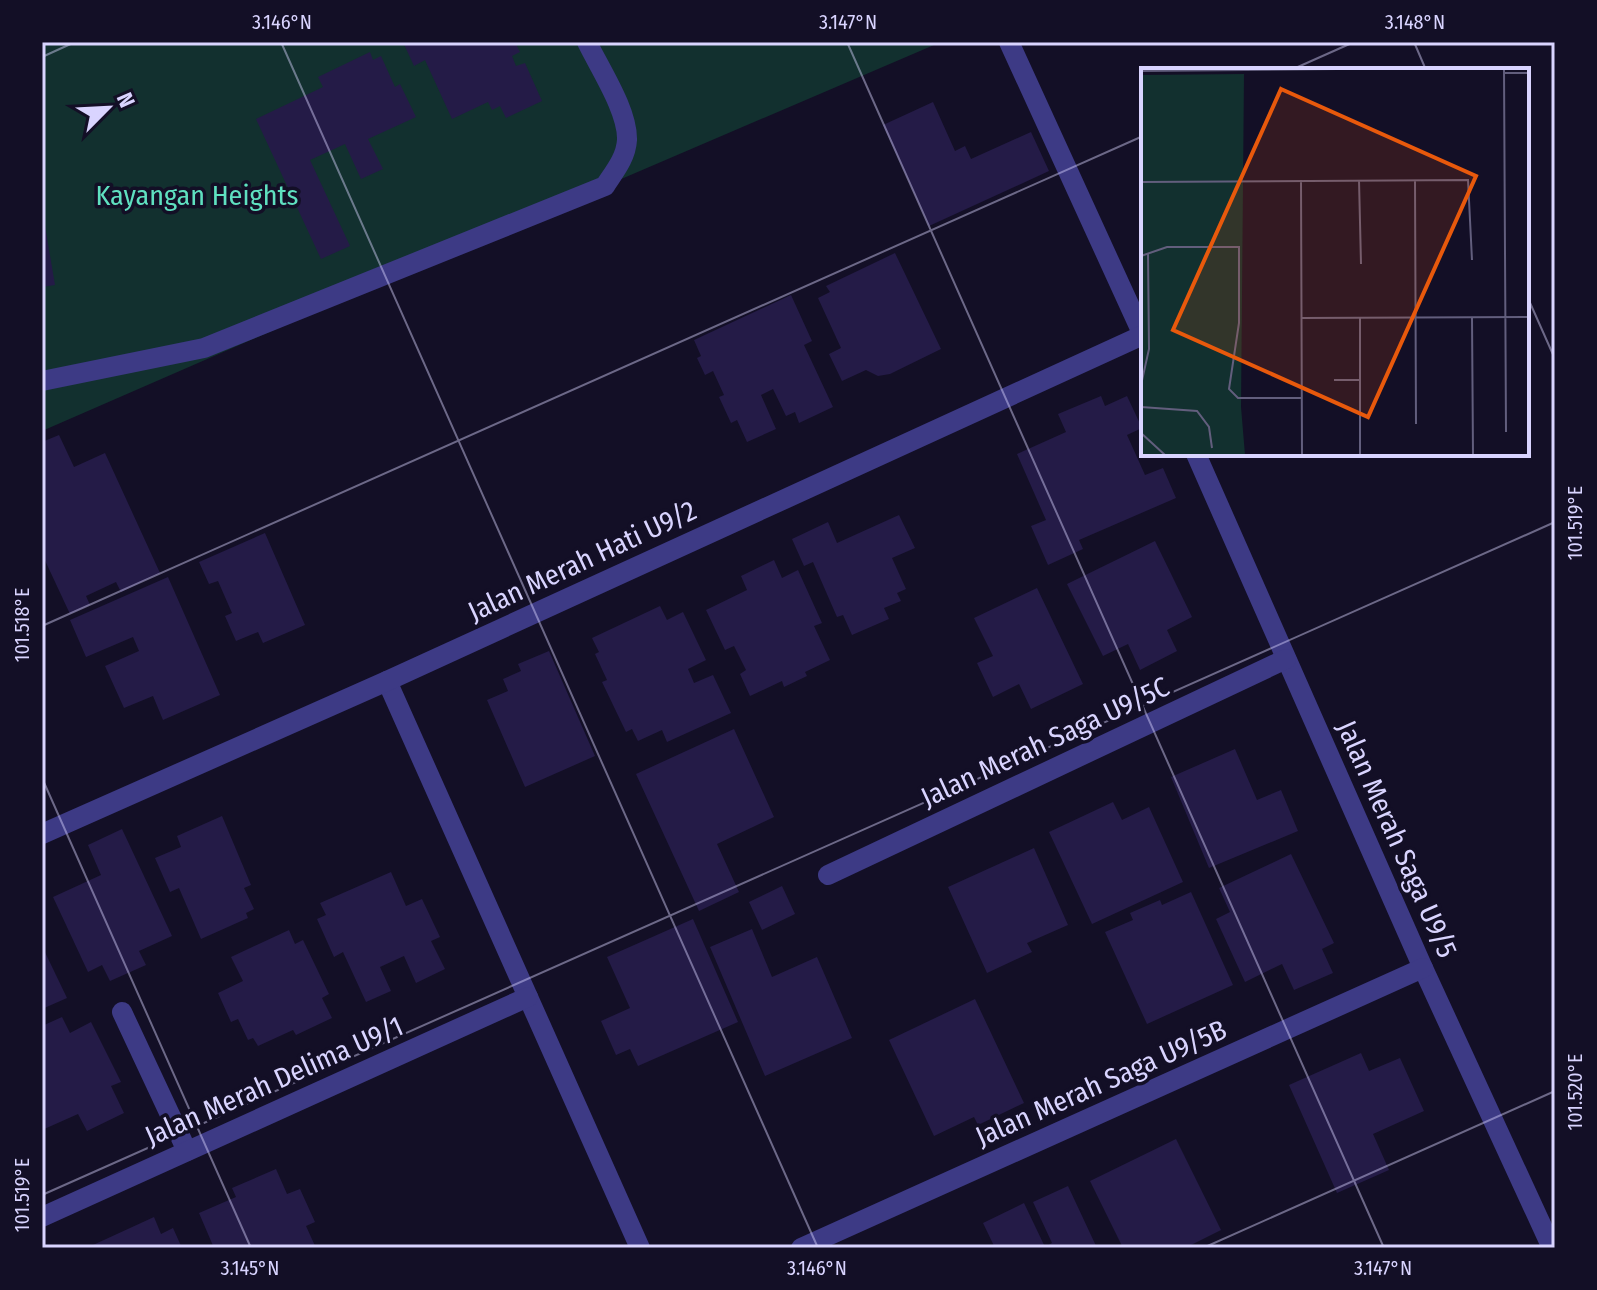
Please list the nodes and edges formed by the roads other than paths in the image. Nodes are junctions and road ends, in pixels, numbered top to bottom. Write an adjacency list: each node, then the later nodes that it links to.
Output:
1 (587, 42): 5 (street)
2 (1009, 42): 3 (street)
3 (1141, 331)
4 (1141, 336): 8 (street, Jalan Merah Hati U9/2)
5 (42, 381)
6 (1197, 456): 7 (street, Jalan Merah Saga U9/5)
7 (1286, 659): 10 (street, Jalan Merah Saga U9/5C); 11 (street, Jalan Merah Saga U9/5)
8 (387, 681): 9 (street, Jalan Merah Hati U9/2); 12 (street)
9 (42, 834)
10 (828, 875)
11 (1423, 968): 16 (street, Jalan Merah Saga U9/5); 18 (street, Jalan Merah Saga U9/5B)
12 (528, 997): 14 (street, Jalan Merah Delima U9/1); 17 (street)
13 (122, 1012): 14 (street)
14 (187, 1151): 15 (street, Jalan Merah Delima U9/1)
15 (42, 1217)
16 (1552, 1246)
17 (640, 1248)
18 (801, 1248)

